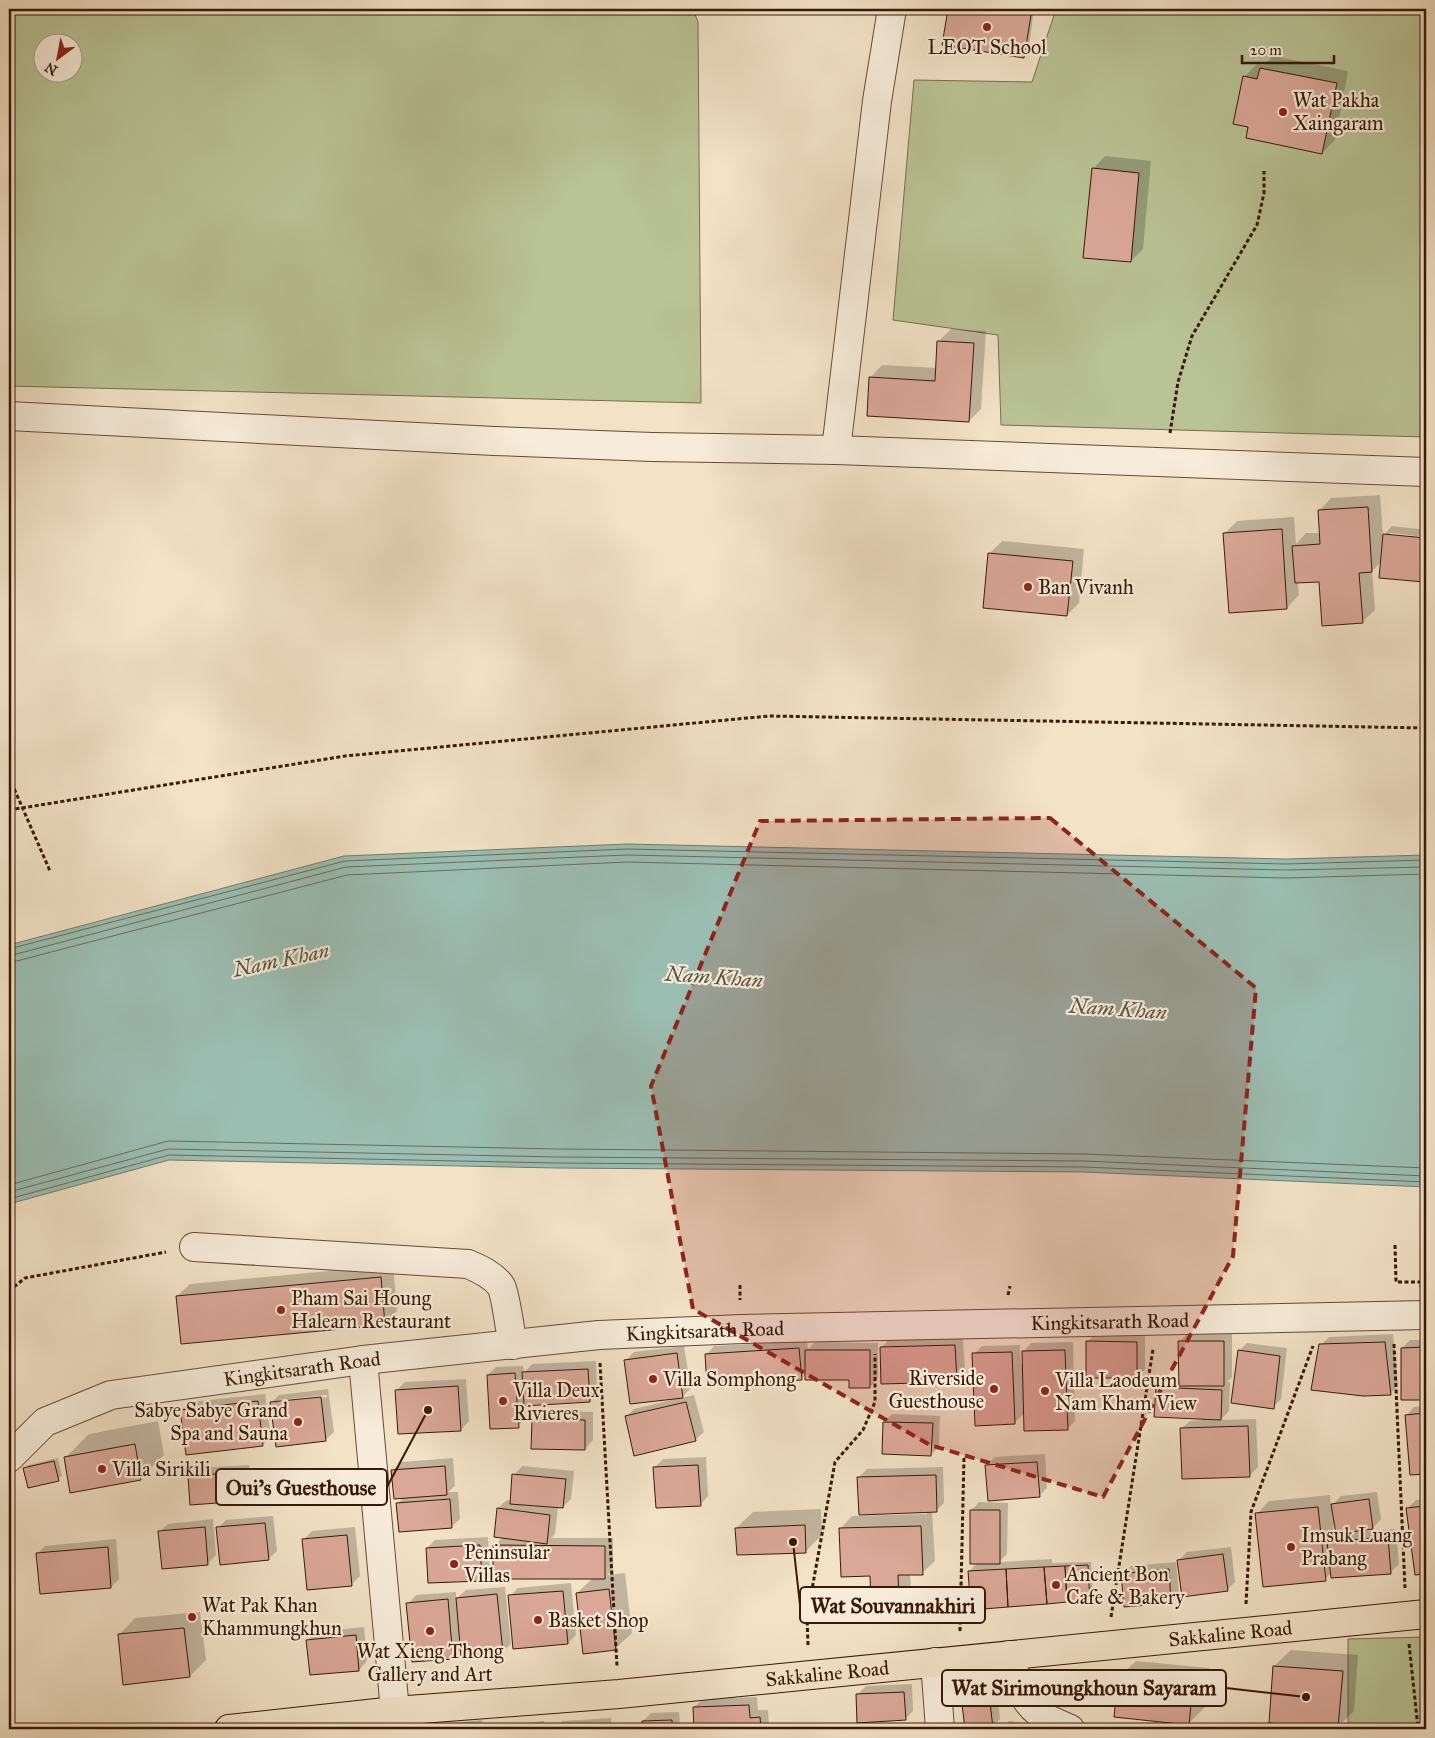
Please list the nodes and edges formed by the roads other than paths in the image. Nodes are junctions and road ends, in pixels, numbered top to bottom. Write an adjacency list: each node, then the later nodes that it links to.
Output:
1 (892, 9): 3 (street)
2 (9, 416): 3 (street)
3 (836, 450): 4 (street)
4 (1426, 472)
5 (194, 1247): 7 (street)
6 (1426, 1315): 7 (street, Kingkitsarath Road)
7 (513, 1345): 8 (street, Kingkitsarath Road)
8 (363, 1360): 9 (street, Kingkitsarath Road); 13 (street)
9 (9, 1458)
10 (1416, 1616): 11 (main road, Sakkaline Road)
11 (1010, 1655): 12 (main road, Sakkaline Road); 16 (street)
12 (947, 1661): 13 (main road, Sakkaline Road); 15 (street)
13 (396, 1720): 14 (main road, Sakkaline Road)
14 (229, 1729)
15 (940, 1729)
16 (1070, 1729)

